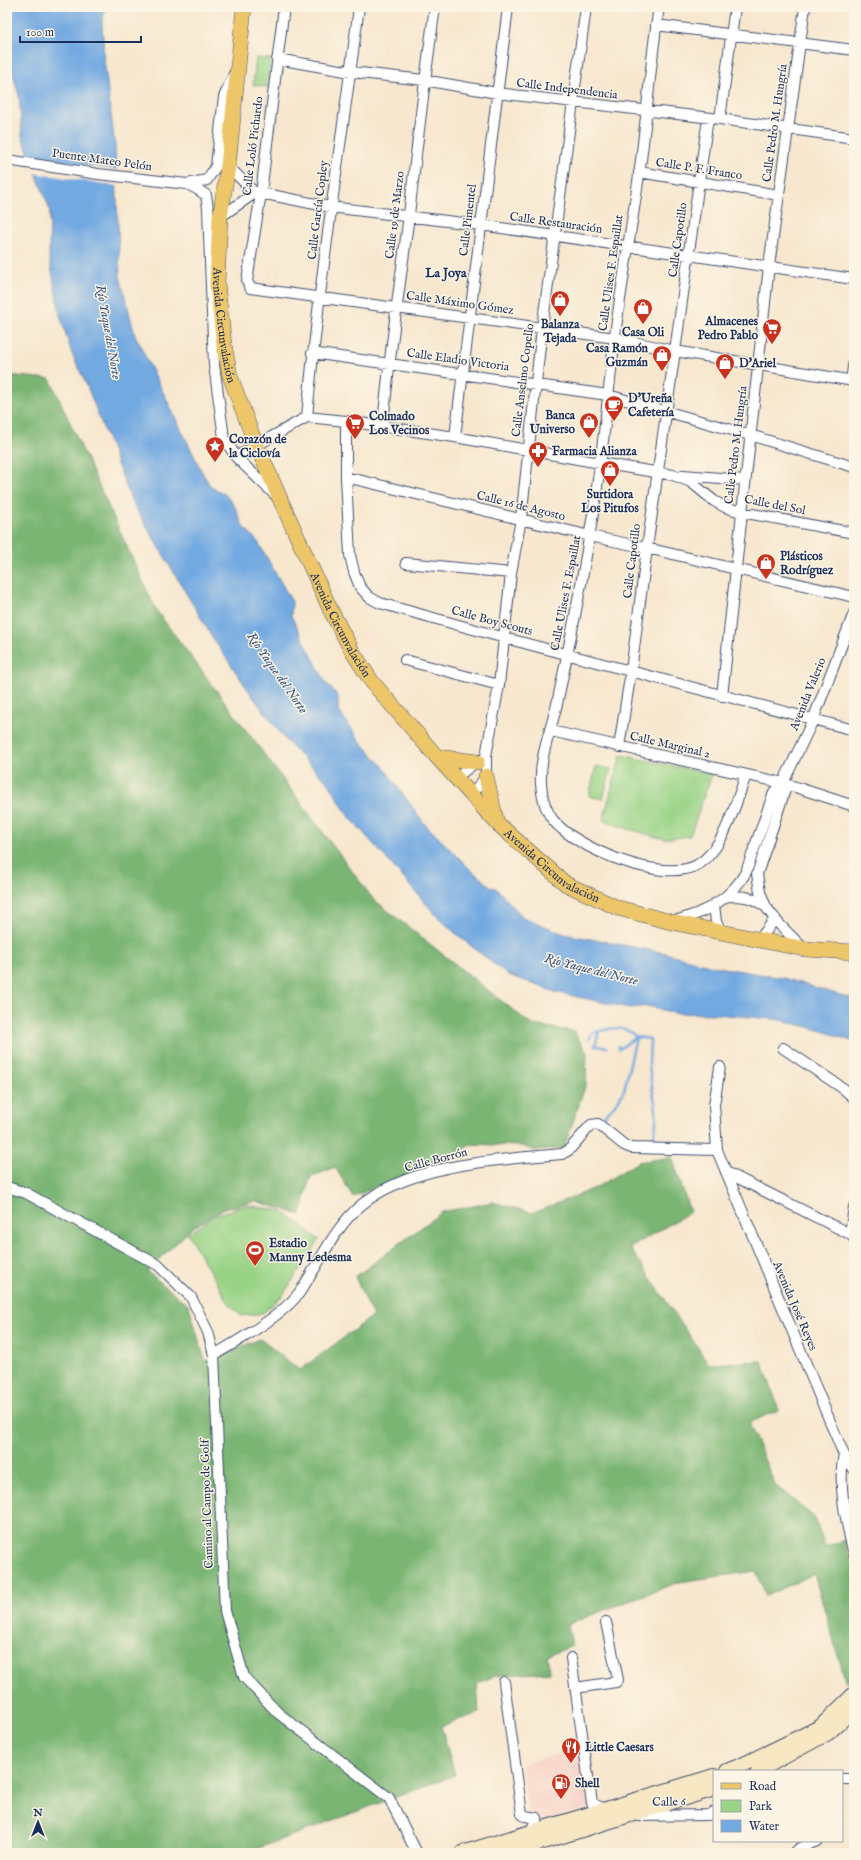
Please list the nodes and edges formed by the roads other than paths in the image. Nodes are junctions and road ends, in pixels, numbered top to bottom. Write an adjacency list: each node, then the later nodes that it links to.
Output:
1 (244, 7): 15 (main road, Avenida Circunvalación)
2 (284, 7): 14 (street, Calle Loló Pichardo)
3 (359, 7): 16 (street, Calle García Copley)
4 (436, 7): 17 (street, Calle 19 de Marzo)
5 (508, 7): 18 (street, Calle Pimentel)
6 (586, 7): 19 (street, Calle Anselmo Copello)
7 (659, 7): 10 (street, Calle Ulises F. Espaillat)
8 (735, 7): 11 (street)
9 (805, 7): 12 (street, Calle Pedro M. Hungría)
10 (656, 25): 11 (street); 20 (street, Calle Ulises F. Espaillat)
11 (732, 34): 12 (street); 22 (street)
12 (799, 43): 13 (street); 23 (street, Calle Pedro M. Hungría)
13 (854, 50)
14 (277, 59): 16 (street, Calle Independencia); 30 (street, Calle Loló Pichardo)
15 (238, 66): 26 (main road, Avenida Circunvalación); 29 (street)
16 (351, 72): 17 (street, Calle Independencia); 32 (street, Calle García Copley)
17 (424, 80): 18 (street, Calle Independencia); 33 (street, Calle 19 de Marzo)
18 (497, 94): 19 (street, Calle Independencia); 35 (street, Calle Pimentel)
19 (573, 102): 20 (street, Calle Independencia); 36 (street, Calle Anselmo Copello)
20 (646, 111): 21 (street, Calle Independencia); 27 (street, Calle Ulises F. Espaillat)
21 (708, 118): 22 (street, Calle Independencia); 28 (street, Calle Capotillo)
22 (720, 119): 23 (street, Calle Independencia)
23 (787, 129): 24 (street, Calle Independencia); 31 (street, Calle Pedro M. Hungría)
24 (854, 138)
25 (10, 160): 29 (street, Puente Mateo Pelón)
26 (228, 166): 30 (street); 34 (main road, Avenida Circunvalación)
27 (640, 172): 28 (street, Calle P. F. Franco); 37 (street, Calle Ulises F. Espaillat)
28 (699, 182): 31 (street, Calle P. F. Franco); 38 (street, Calle Capotillo)
29 (187, 184): 64 (street)
30 (258, 193): 32 (street, Calle Restauración); 34 (street); 41 (street, Calle Loló Pichardo)
31 (779, 195): 39 (street, Calle Pedro M. Hungría)
32 (330, 206): 33 (street, Calle Restauración); 42 (street, Calle García Copley)
33 (409, 216): 35 (street, Calle Restauración); 43 (street, Calle 19 de Marzo)
34 (220, 217): 62 (main road, Avenida Circunvalación)
35 (480, 225): 36 (street, Calle Restauración); 44 (street, Calle Pimentel)
36 (554, 237): 37 (street, Calle Restauración); 45 (street, Calle Anselmo Copello)
37 (629, 247): 38 (street, Calle Restauración); 46 (street, Calle Ulises F. Espaillat)
38 (689, 256): 39 (street, Calle Restauración); 47 (street, Calle Capotillo)
39 (768, 266): 40 (street, Calle Restauración); 50 (street, Calle Pedro M. Hungría)
40 (854, 279)
41 (250, 288): 42 (street, Calle Máximo Gómez)
42 (321, 297): 43 (street, Calle Máximo Gómez); 48 (street, Calle García Copley)
43 (396, 308): 44 (street, Calle Máximo Gómez); 51 (street, Calle 19 de Marzo)
44 (469, 319): 45 (street, Calle Máximo Gómez); 52 (street, Calle Pimentel)
45 (542, 328): 46 (street, Calle Máximo Gómez); 54 (street, Calle Anselmo Copello)
46 (615, 338): 47 (street, Calle Máximo Gómez); 55 (street, Calle Ulises F. Espaillat)
47 (675, 350): 50 (street, Calle Máximo Gómez); 56 (street, Calle Capotillo)
48 (312, 353): 51 (street, Calle Eladio Victoria); 57 (street, Calle García Copley)
49 (854, 360): 53 (street)
50 (758, 363): 53 (street, Calle Máximo Gómez); 60 (street, Calle Pedro M. Hungría)
51 (389, 364): 52 (street, Calle Eladio Victoria); 59 (street, Calle 19 de Marzo)
52 (462, 374): 54 (street, Calle Eladio Victoria); 61 (street, Calle Pimentel)
53 (853, 381)
54 (535, 383): 55 (street, Calle Eladio Victoria); 63 (street, Calle Anselmo Copello)
55 (608, 395): 56 (street, Calle Eladio Victoria); 65 (street, Calle Ulises F. Espaillat)
56 (666, 412): 60 (street, Calle Eladio Victoria); 67 (street, Calle Capotillo)
57 (306, 418): 58 (street, Calle del Sol); 62 (street)
58 (346, 421): 59 (street, Calle del Sol); 69 (street, Calle Boy Scouts)
59 (383, 426): 61 (street, Calle del Sol)
60 (750, 435): 66 (street, Calle Eladio Victoria); 70 (street, Calle Pedro M. Hungría)
61 (455, 437): 63 (street, Calle del Sol)
62 (257, 446): 64 (street); 71 (main road, Avenida Circunvalación)
63 (528, 450): 65 (street, Calle del Sol); 73 (street, Calle Anselmo Copello)
64 (236, 457): 71 (street)
65 (600, 464): 67 (street, Calle del Sol); 75 (street, Calle Ulises F. Espaillat)
66 (854, 467)
67 (658, 471): 68 (street, Calle del Sol); 76 (street, Calle Capotillo)
68 (673, 474): 70 (street); 72 (street, Calle del Sol)
69 (346, 477): 73 (street, Calle 16 de Agosto); 82 (street, Calle Boy Scouts)
70 (745, 480): 72 (street, Calle Pedro M. Hungría)
71 (280, 501): 92 (main road, Avenida Circunvalación)
72 (741, 512): 74 (street, Calle del Sol); 78 (street, Calle Pedro M. Hungría)
73 (522, 519): 75 (street, Calle 16 de Agosto); 79 (street, Calle Anselmo Copello)
74 (854, 534)
75 (590, 536): 76 (street, Calle 16 de Agosto); 83 (street, Calle Ulises F. Espaillat)
76 (647, 548): 78 (street, Calle 16 de Agosto); 85 (street, Calle Capotillo)
77 (406, 563): 79 (street)
78 (736, 569): 80 (street, Calle 16 de Agosto); 87 (street, Calle Pedro M. Hungría)
79 (512, 573): 82 (street, Calle Anselmo Copello)
80 (854, 597)
81 (854, 613): 88 (street, Avenida Valerio)
82 (505, 638): 83 (street, Calle Boy Scouts); 86 (street, Calle Anselmo Copello)
83 (567, 654): 85 (street, Calle Boy Scouts); 90 (street, Calle Ulises F. Espaillat)
84 (405, 660): 86 (street)
85 (631, 671): 87 (street, Calle Boy Scouts); 91 (street, Calle Capotillo)
86 (499, 685): 93 (street, Calle Anselmo Copello)
87 (722, 696): 88 (street, Calle Boy Scouts)
88 (813, 720): 89 (street, Calle Boy Scouts); 97 (street, Avenida Valerio)
89 (854, 730)
90 (551, 731): 91 (street, Calle Marginal 2); 94 (street, Calle Ulises F. Espaillat)
91 (619, 747): 94 (street, Calle Marginal 2)
92 (437, 757): 93 (main road); 96 (main road, Avenida Circunvalación)
93 (482, 759): 95 (street, Calle Anselmo Copello); 96 (street)
94 (746, 775): 97 (street, Calle Marginal 2)
95 (486, 776): 98 (street); 100 (main road)
96 (455, 778): 98 (main road, Avenida Circunvalación)
97 (783, 782): 99 (street, Calle Marginal 2); 101 (street, Avenida Valerio); 103 (street, Avenida Valerio)
98 (472, 795): 100 (main road, Avenida Circunvalación)
99 (854, 806)
100 (498, 824): 105 (main road, Avenida Circunvalación)
101 (726, 896): 102 (street, Avenida Valerio); 103 (street)
102 (714, 904): 105 (street, Avenida Valerio); 106 (street)
103 (766, 907): 104 (street, Avenida Valerio)
104 (775, 918): 107 (street); 108 (street, Avenida Valerio)
105 (671, 922): 106 (main road, Avenida Circunvalación)
106 (723, 934): 107 (main road, Avenida Circunvalación)
107 (758, 940): 108 (main road, Avenida Circunvalación)
108 (805, 949): 109 (main road, Avenida Circunvalación)
109 (854, 952)
110 (783, 1048): 112 (street)
111 (720, 1067): 113 (street, Avenida José Reyes)
112 (854, 1098)
113 (717, 1150): 114 (street, Avenida José Reyes); 118 (street, Calle Borrón)
114 (726, 1172): 117 (street); 119 (street, Avenida José Reyes)
115 (7, 1187): 118 (street, Camino al Campo de Golf)
116 (854, 1207): 117 (street)
117 (852, 1236)
118 (214, 1356): 139 (street, Camino al Campo de Golf)
119 (844, 1455): 120 (street, Avenida José Reyes); 121 (street)
120 (854, 1469)
121 (854, 1555)
122 (606, 1622): 125 (street)
123 (571, 1658): 125 (street)
124 (504, 1682): 138 (street)
125 (575, 1688): 134 (street)
126 (854, 1694): 128 (main road)
127 (854, 1709): 129 (main road)
128 (729, 1770)
129 (760, 1770)
130 (713, 1776): 134 (main road)
131 (843, 1779): 132 (street)
132 (854, 1779)
133 (713, 1789): 136 (main road)
134 (606, 1810): 138 (main road)
135 (713, 1812): 136 (street, Calle 6)
136 (624, 1816): 138 (main road)
137 (815, 1842): 142 (street)
138 (531, 1844): 140 (main road); 141 (main road)
139 (417, 1853)
140 (462, 1853)
141 (507, 1853)
142 (794, 1853)

